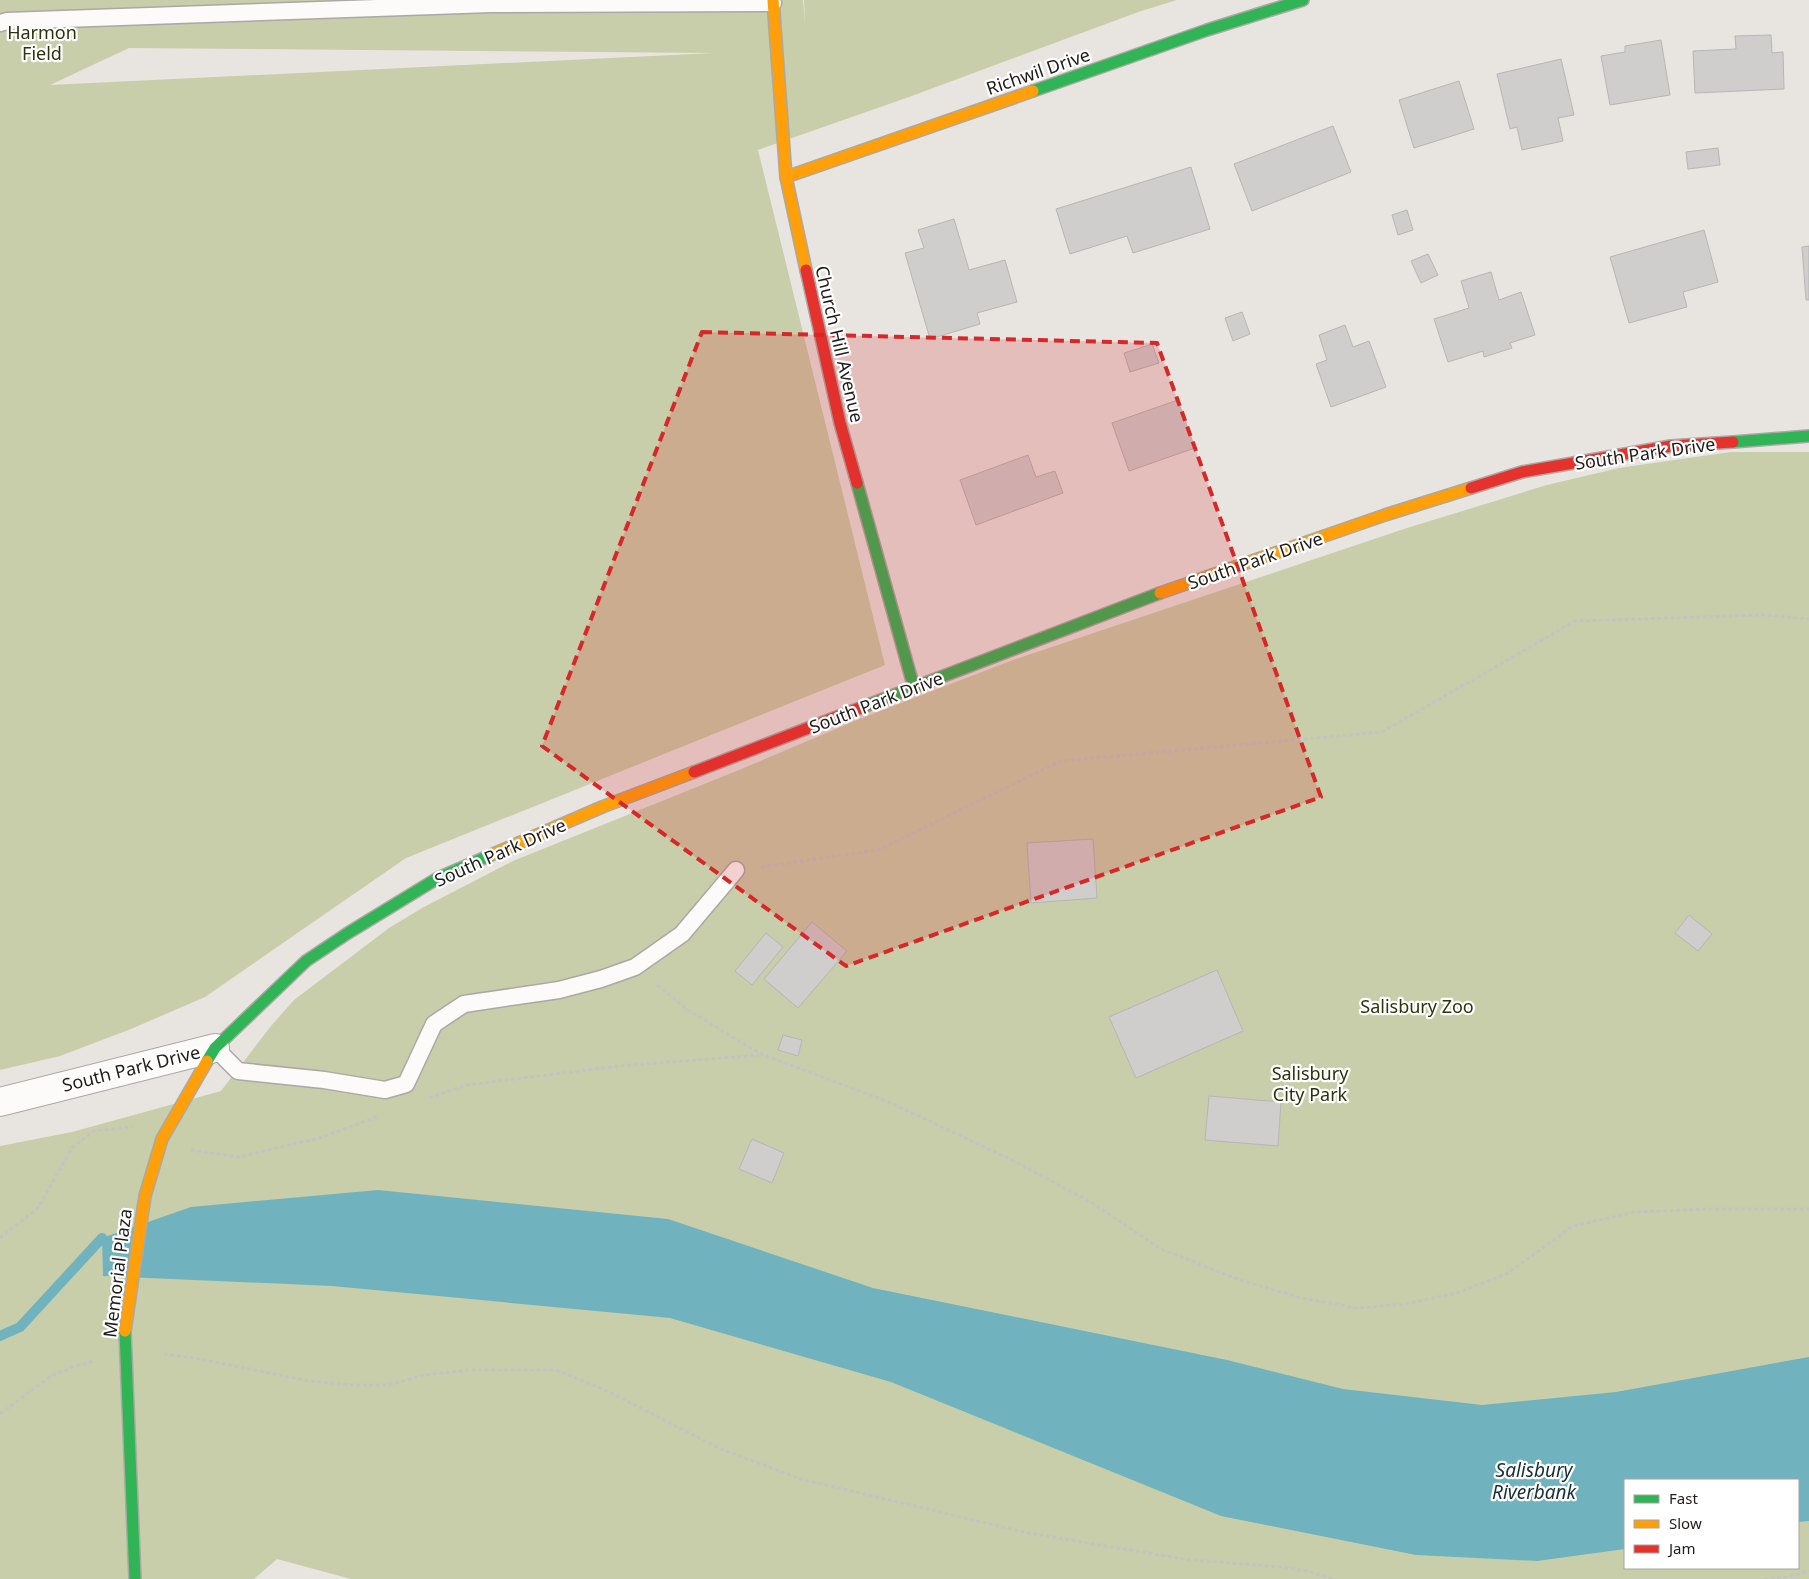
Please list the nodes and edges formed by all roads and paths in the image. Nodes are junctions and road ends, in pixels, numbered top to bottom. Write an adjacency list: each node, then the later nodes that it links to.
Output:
1 (1303, 0): 4 (street, Richwil Drive)
2 (773, 1): 3 (lane); 4 (street, Church Hill Avenue)
3 (0, 23)
4 (786, 177): 7 (street, Church Hill Avenue)
5 (1809, 436): 7 (street, South Park Drive)
6 (1809, 619): 8 (path)
7 (914, 688): 10 (street, South Park Drive)
8 (736, 870): 9 (lane)
9 (635, 967): 10 (lane); 11 (path)
10 (215, 1048): 13 (street, South Park Drive); 23 (street, Memorial Plaza)
11 (760, 1054): 12 (path); 17 (path)
12 (421, 1101)
13 (0, 1102)
14 (386, 1114): 16 (path)
15 (133, 1128): 18 (path)
16 (191, 1150)
17 (1809, 1209)
18 (0, 1238)
19 (164, 1354): 24 (path)
20 (94, 1361): 21 (path)
21 (0, 1414)
22 (1809, 1571): 25 (path)
23 (135, 1579)
24 (1332, 1579)
25 (1764, 1579)

